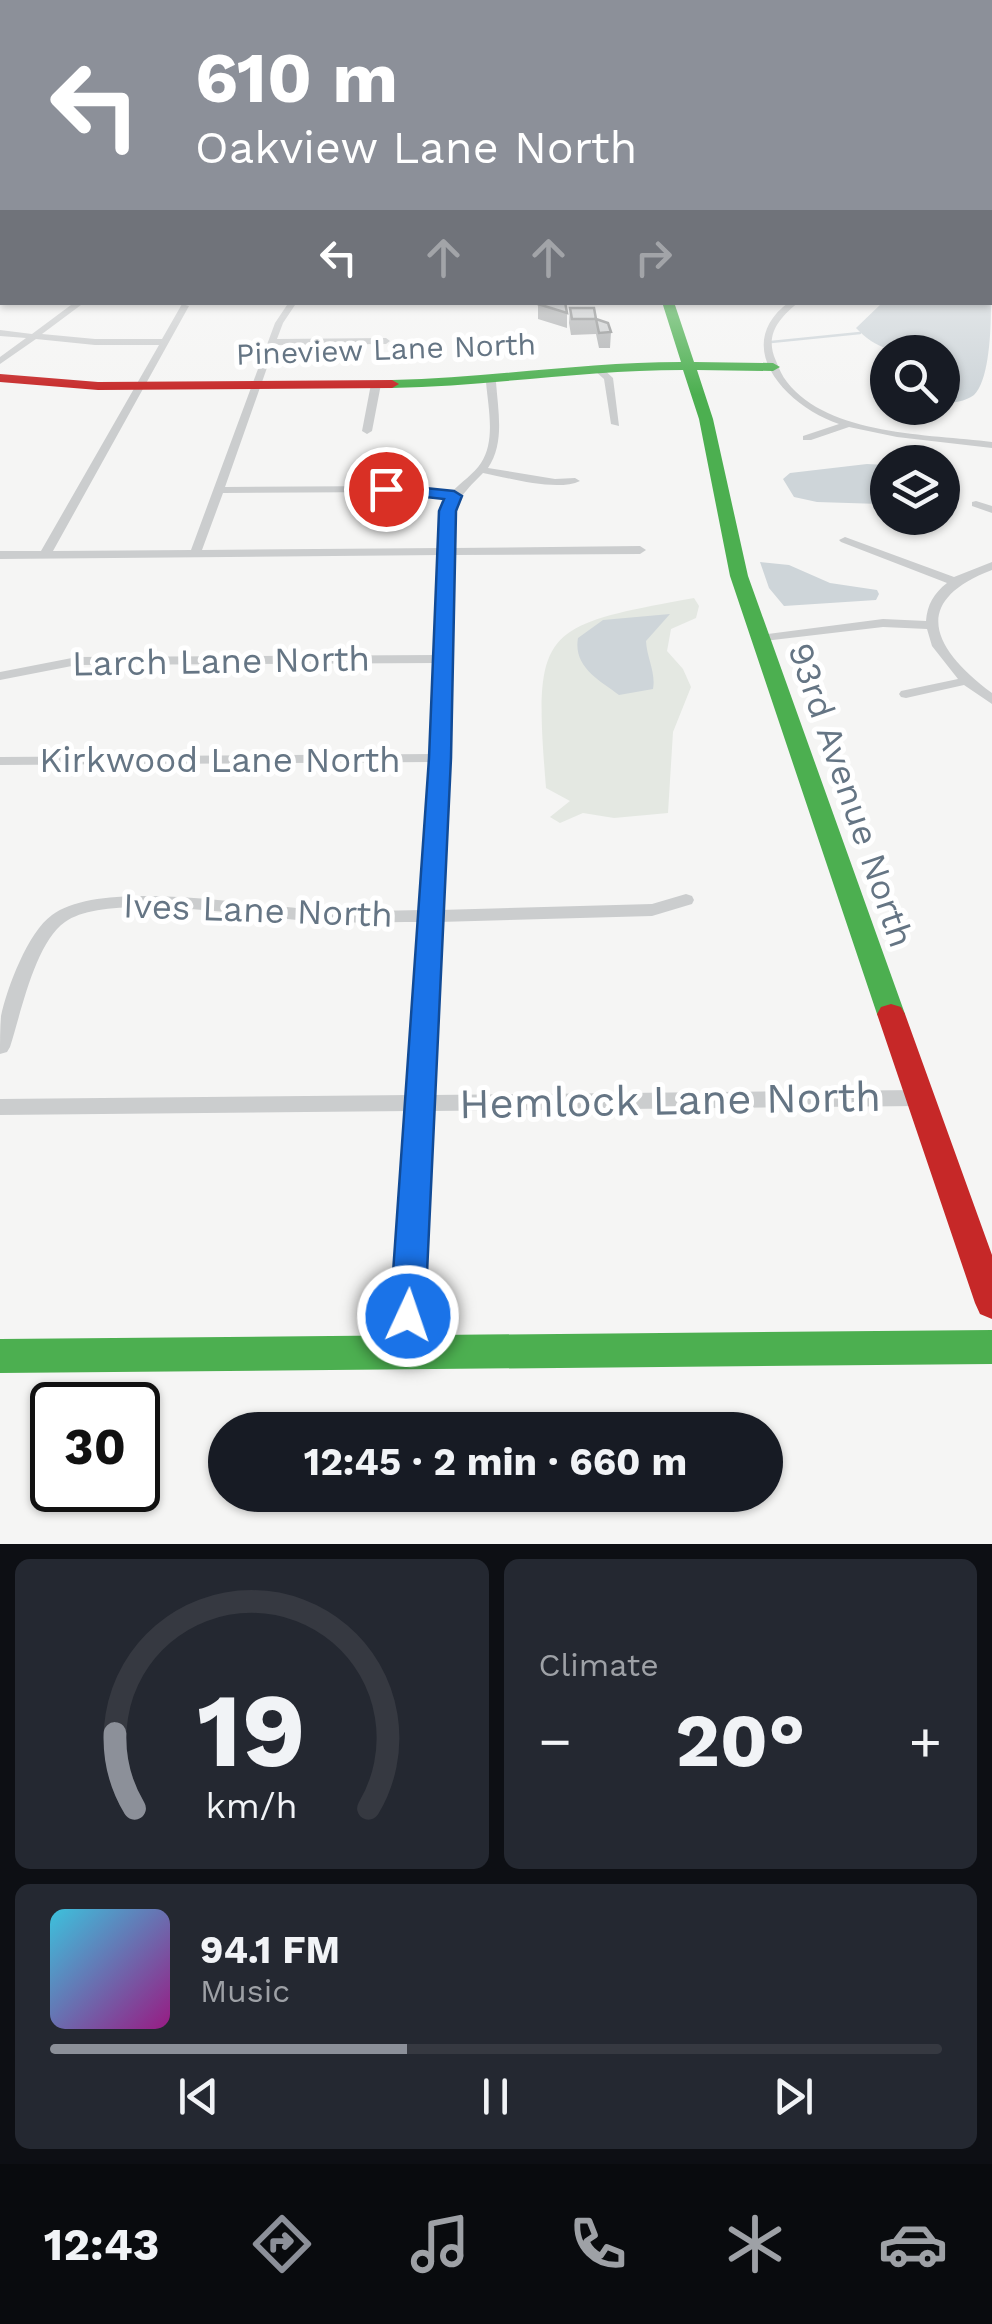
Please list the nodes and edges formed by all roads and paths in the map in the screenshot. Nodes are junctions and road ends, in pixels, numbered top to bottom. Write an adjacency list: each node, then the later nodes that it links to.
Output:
1 (77, 305): 7 (street)
2 (291, 305): 10 (street)
3 (669, 305): 12 (street, 93rd Avenue North)
4 (790, 305): 13 (street)
5 (186, 306): 9 (street)
6 (0, 333): 7 (street)
7 (36, 336): 9 (street); 11 (street)
8 (386, 341): 10 (street)
9 (166, 342): 19 (street)
10 (272, 342): 17 (street)
11 (0, 361)
12 (689, 365): 13 (street, Pineview Lane North); 14 (street, Pineview Lane North); 40 (street, 93rd Avenue North)
13 (773, 366): 21 (street)
14 (598, 368): 16 (street, Pineview Lane North); 20 (street)
15 (0, 378): 19 (street, Pineview Lane North)
16 (491, 382): 18 (street, Pineview Lane North); 25 (street)
17 (260, 384): 18 (street, Pineview Lane North); 19 (street, Pineview Lane North); 27 (street)
18 (376, 384): 22 (street)
19 (142, 385): 36 (street)
20 (616, 424)
21 (847, 424): 23 (street); 24 (street)
22 (366, 431)
23 (807, 438)
24 (992, 445)
25 (481, 470): 26 (street); 28 (street)
26 (575, 481)
27 (219, 490): 28 (street); 34 (street)
28 (454, 496): 33 (street)
29 (976, 504): 30 (street)
30 (992, 510)
31 (845, 540): 38 (street)
32 (640, 550): 33 (street)
33 (447, 552): 34 (street); 41 (street)
34 (195, 554): 36 (street)
35 (0, 555): 36 (street)
36 (45, 555)
37 (992, 566): 38 (street)
38 (953, 581): 39 (street)
39 (930, 626): 40 (street); 43 (street)
40 (760, 638): 51 (street, 93rd Avenue North)
41 (444, 658): 42 (street, Larch Lane North); 46 (street)
42 (0, 676)
43 (966, 681): 44 (street); 45 (street)
44 (906, 694)
45 (992, 700)
46 (440, 758): 47 (street, Kirkwood Lane North); 49 (street)
47 (0, 761)
48 (686, 900): 49 (street, Ives Lane North)
49 (432, 914): 50 (street, Ives Lane North); 52 (street)
50 (0, 1047)
51 (919, 1098): 52 (street, Hemlock Lane North); 54 (street, 93rd Avenue North)
52 (420, 1102): 53 (street, Hemlock Lane North); 56 (street)
53 (0, 1107)
54 (992, 1303)
55 (992, 1347): 56 (street)
56 (406, 1351): 57 (street)
57 (0, 1356)

